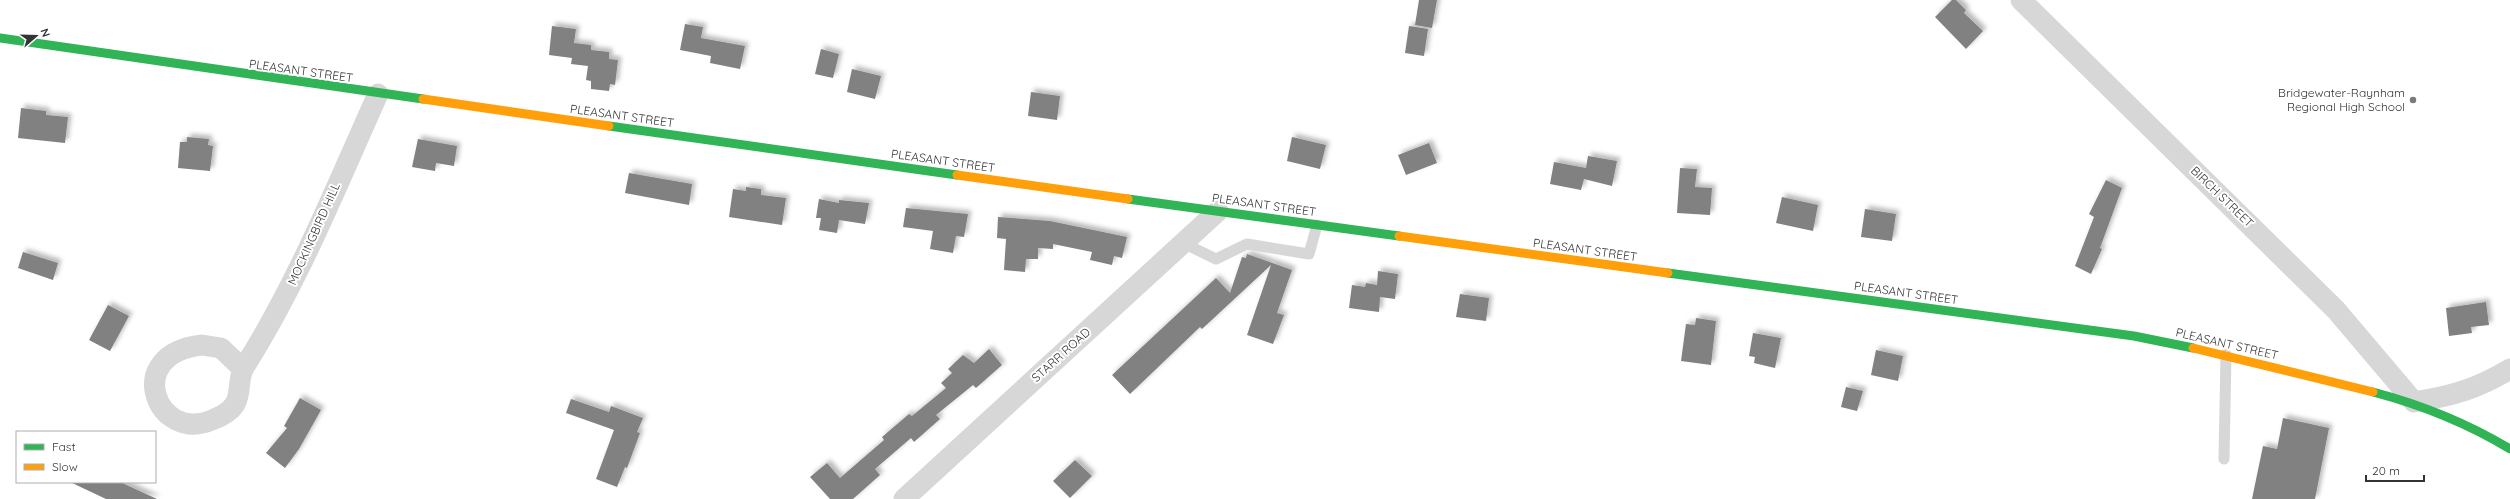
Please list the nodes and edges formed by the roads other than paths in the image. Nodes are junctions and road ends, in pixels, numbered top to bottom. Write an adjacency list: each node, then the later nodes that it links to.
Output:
1 (2021, 0): 10 (street, BIRCH STREET)
2 (0, 38): 3 (main road, PLEASANT STREET)
3 (378, 94): 4 (main road, PLEASANT STREET); 8 (street, MOCKINGBIRD HILL)
4 (1218, 211): 5 (main road, PLEASANT STREET); 6 (street, STARR ROAD)
5 (1316, 225): 6 (lane); 7 (main road, PLEASANT STREET)
6 (1183, 243): 13 (street, STARR ROAD)
7 (2226, 354): 10 (main road, PLEASANT STREET); 12 (lane)
8 (243, 369): 8 (street, MOCKINGBIRD HILL)
9 (2510, 369): 10 (street)
10 (2414, 402): 11 (main road, PLEASANT STREET)
11 (2510, 449)
12 (2224, 459)
13 (904, 499)

